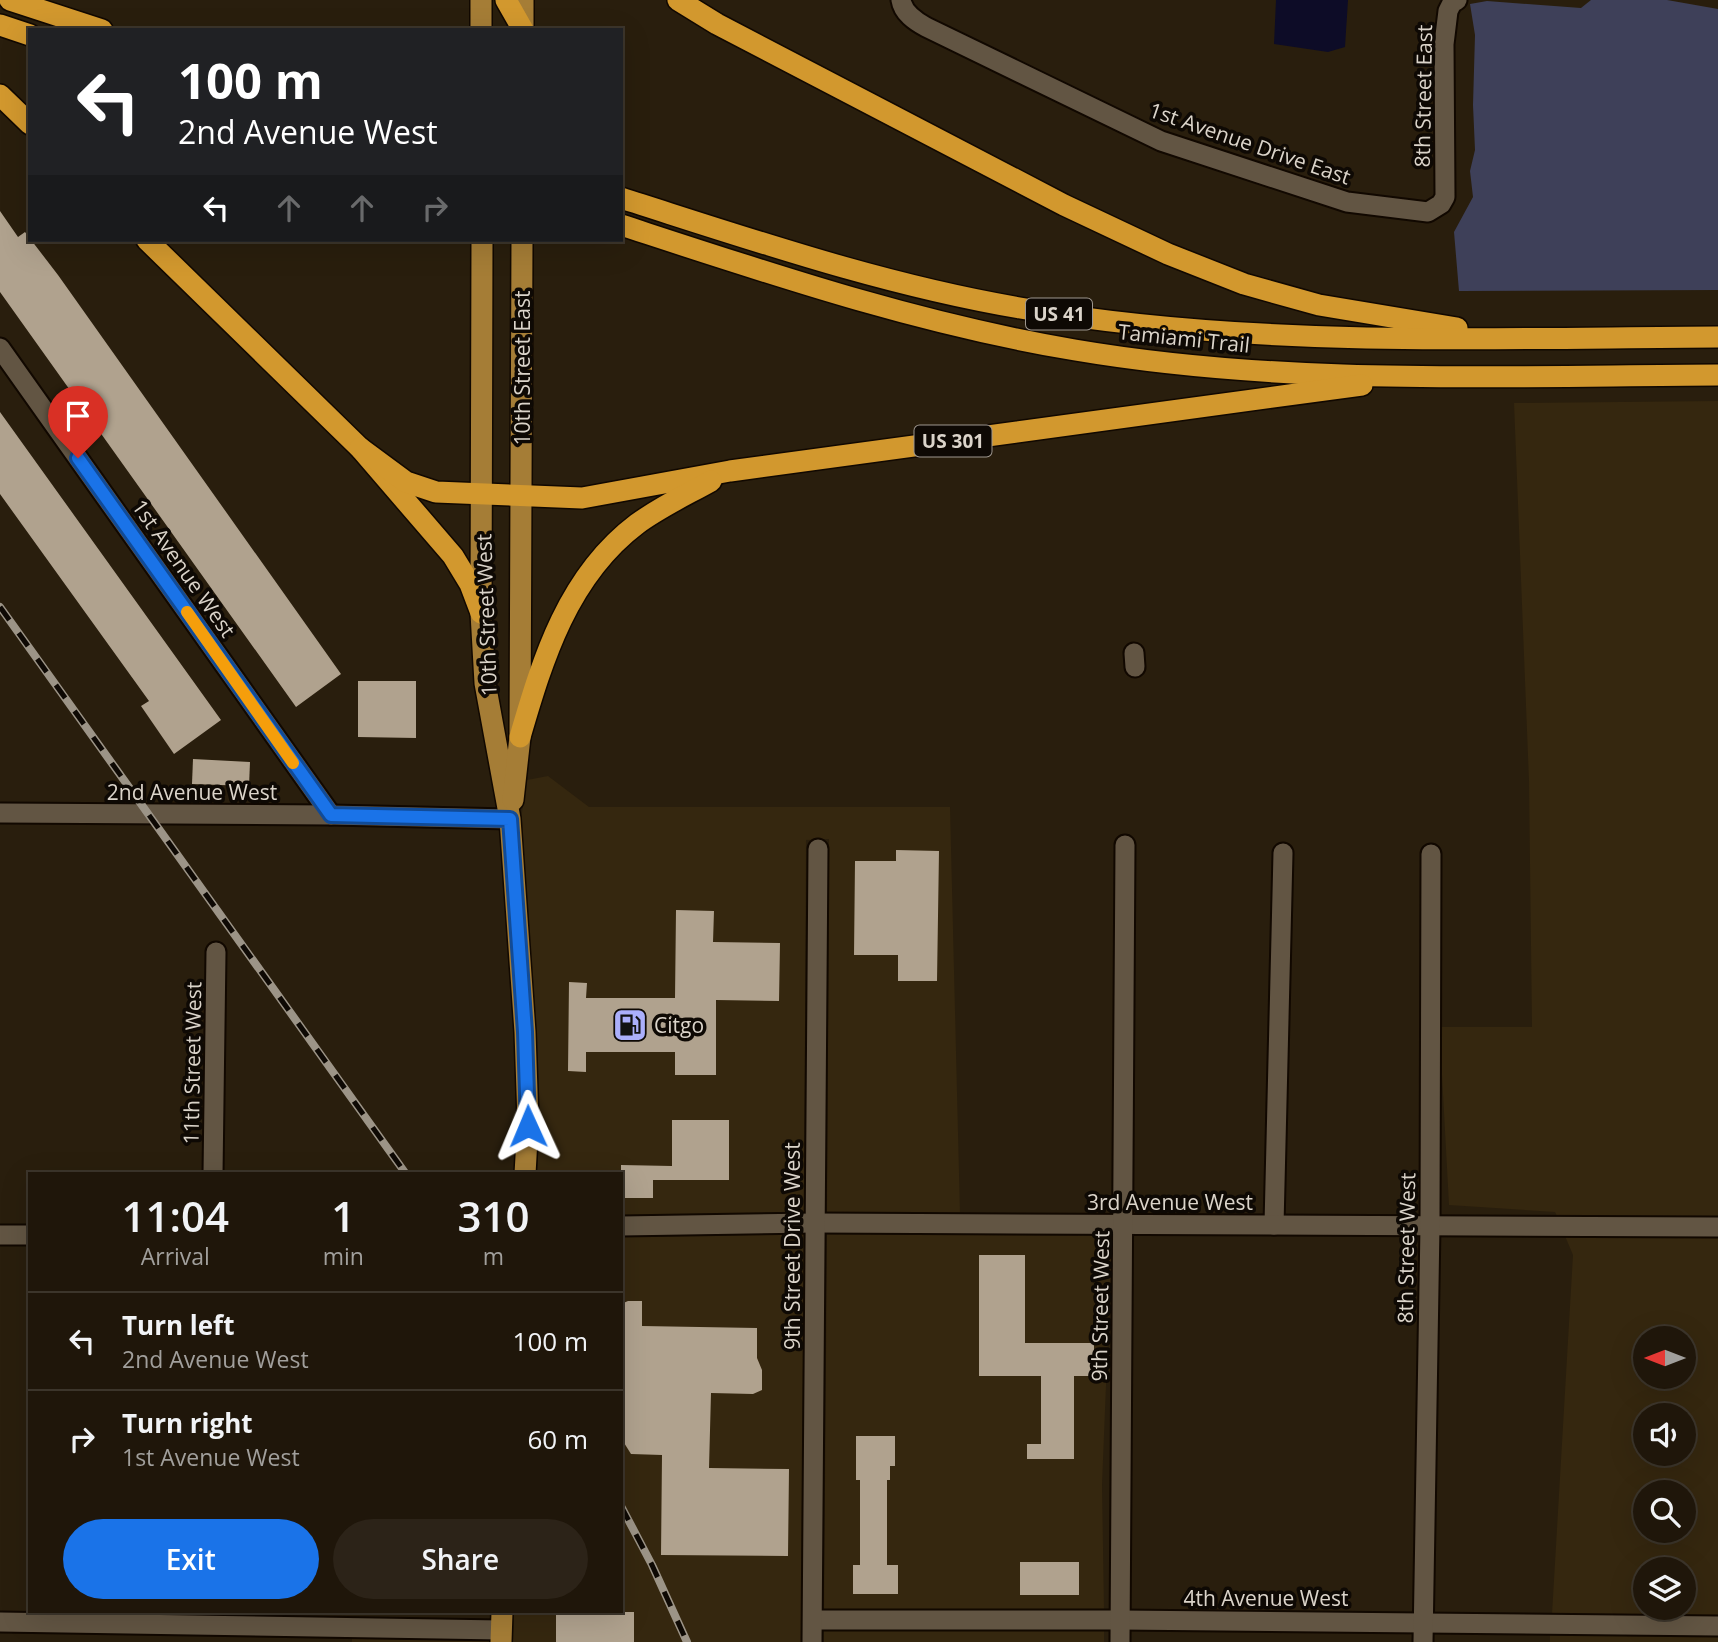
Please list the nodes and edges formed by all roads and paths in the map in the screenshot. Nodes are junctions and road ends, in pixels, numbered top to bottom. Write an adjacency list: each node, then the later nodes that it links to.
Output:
1 (10, 0): 11 (highway)
2 (481, 0): 12 (main road)
3 (506, 0): 13 (highway)
4 (523, 0): 14 (main road)
5 (662, 0): 9 (highway)
6 (678, 0): 9 (highway)
7 (901, 0): 18 (street, 1st Avenue Drive East)
8 (1457, 0): 18 (street, 8th Street East)
9 (717, 24): 25 (highway)
10 (0, 25): 15 (highway)
11 (96, 28)
12 (481, 28)
13 (522, 28)
14 (523, 28)
15 (28, 34)
16 (0, 95): 17 (highway)
17 (28, 122)
18 (1444, 197)
19 (623, 199): 25 (highway, Tamiami Trail / US 41)
20 (623, 226): 28 (highway, Tamiami Trail / US 41)
21 (150, 242): 29 (highway)
22 (482, 242): 31 (main road, 10th Street East)
23 (523, 242): 32 (main road, 10th Street East)
24 (1718, 337): 25 (highway, Tamiami Trail / US 41)
25 (1511, 338)
26 (0, 348): 36 (street, 1st Avenue West)
27 (1718, 375): 28 (highway, Tamiami Trail / US 41)
28 (1423, 377): 30 (highway, US 301)
29 (360, 449): 31 (highway); 33 (highway)
30 (730, 471): 32 (highway, US 301); 34 (highway)
31 (483, 493): 32 (highway, US 301); 33 (main road, 10th Street West)
32 (521, 496): 34 (main road, 10th Street West)
33 (481, 612): 37 (main road, 10th Street West)
34 (520, 737): 37 (main road, 10th Street West)
35 (0, 813): 36 (street, 2nd Avenue West)
36 (331, 815): 37 (street, 2nd Avenue West)
37 (510, 819): 44 (main road, 10th Street West)
38 (1125, 845): 46 (street, 9th Street West)
39 (818, 849): 45 (street, 9th Street Drive West)
40 (1283, 853): 47 (street)
41 (1432, 855): 49 (street, 8th Street West)
42 (216, 952): 43 (street, 11th Street West)
43 (213, 1172)
44 (525, 1172)
45 (815, 1223): 46 (street, 3rd Avenue West); 48 (street, 3rd Avenue West); 53 (street, 9th Street Drive West)
46 (1124, 1225): 47 (street, 3rd Avenue West); 54 (street, 9th Street West)
47 (1274, 1225): 49 (street, 3rd Avenue West)
48 (623, 1226)
49 (1430, 1226): 50 (street, 3rd Avenue West); 59 (street, 8th Street West)
50 (1718, 1227)
51 (0, 1234): 52 (street)
52 (28, 1235)
53 (813, 1620): 54 (street, 4th Avenue West); 60 (street, 9th Street Drive West)
54 (1120, 1620): 59 (street, 4th Avenue West); 61 (street, 9th Street West)
55 (0, 1622): 56 (street)
56 (209, 1626): 58 (street)
57 (1718, 1626): 59 (street, 4th Avenue West)
58 (501, 1628)
59 (1423, 1632)
60 (812, 1642)
61 (1120, 1642)

